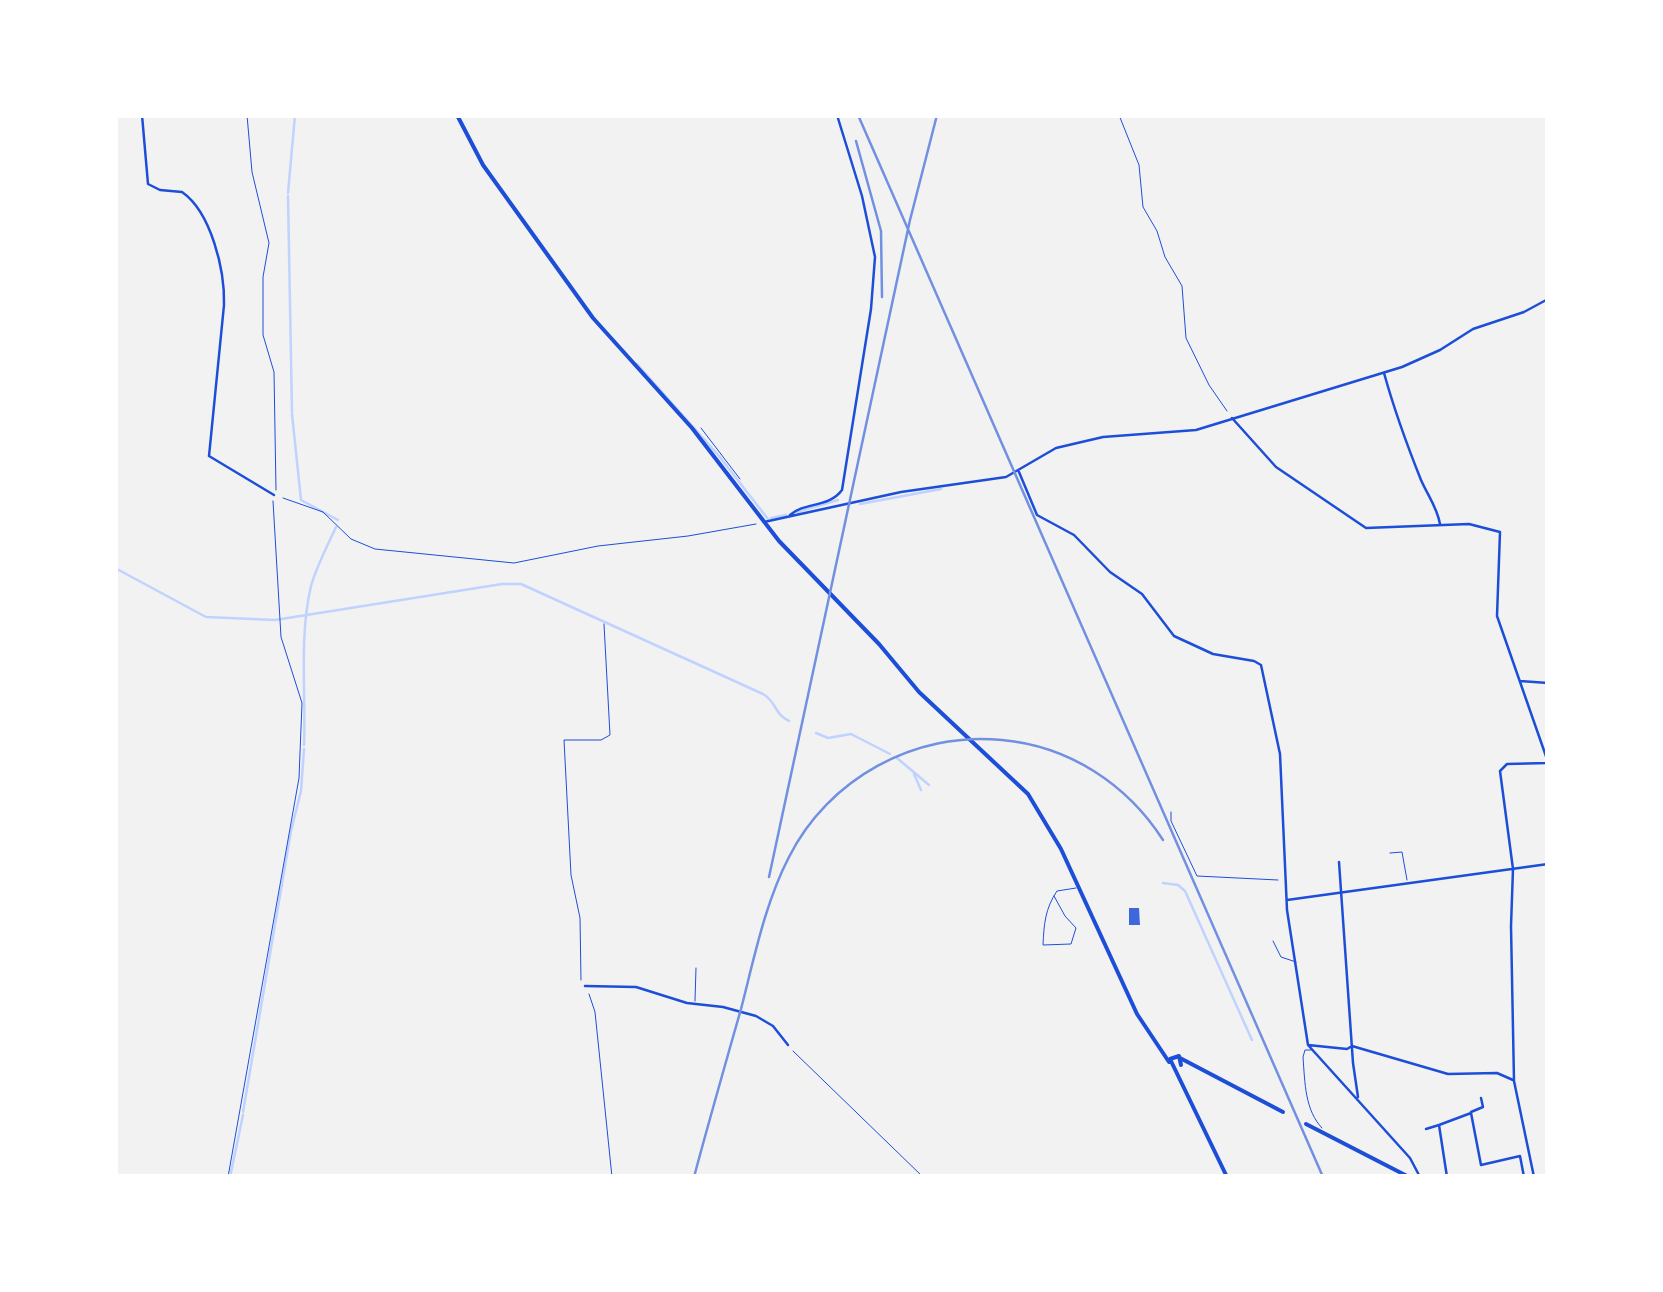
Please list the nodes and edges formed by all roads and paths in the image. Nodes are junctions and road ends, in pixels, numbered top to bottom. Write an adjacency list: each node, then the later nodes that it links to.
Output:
1 (142, 115): 12 (street)
2 (246, 115): 12 (path)
3 (457, 115): 15 (street)
4 (837, 115): 14 (street)
5 (1119, 115): 8 (path)
6 (1548, 299): 7 (street)
7 (1384, 372): 8 (street); 16 (street)
8 (1231, 417): 10 (street); 16 (street)
9 (698, 425): 11 (path)
10 (1019, 472): 14 (street); 31 (street)
11 (745, 486)
12 (274, 495): 56 (path)
13 (282, 498): 15 (path)
14 (790, 516): 15 (street)
15 (764, 522): 28 (street)
16 (1440, 526): 18 (street)
17 (604, 624): 35 (path)
18 (1518, 681): 19 (street); 20 (street)
19 (1548, 683)
20 (1548, 762): 25 (street)
21 (1171, 812): 26 (path)
22 (1390, 853): 27 (lane)
23 (1339, 862): 29 (street)
24 (1548, 864): 25 (street)
25 (1513, 869): 27 (street); 46 (street)
26 (1274, 879)
27 (1408, 884): 29 (street)
28 (1079, 888): 30 (lane); 38 (street)
29 (1343, 892): 31 (street); 39 (street)
30 (1054, 896): 30 (lane)
31 (1286, 900): 33 (street)
32 (1273, 941): 33 (lane)
33 (1296, 962): 40 (street)
34 (696, 968): 36 (lane)
35 (585, 986): 36 (street); 57 (path)
36 (695, 1004): 37 (street)
37 (788, 1045): 58 (path)
38 (1160, 1046): 41 (street); 42 (street)
39 (1352, 1046): 40 (street); 46 (street); 47 (street)
40 (1310, 1048): 47 (street); 54 (lane)
41 (1177, 1056): 42 (street); 43 (street); 44 (street)
42 (1171, 1065): 43 (street); 45 (street)
43 (1180, 1066): 44 (street); 45 (street)
44 (1196, 1066): 49 (street)
45 (1180, 1080): 59 (street)
46 (1514, 1081): 63 (street)
47 (1359, 1098): 60 (street)
48 (1481, 1098): 50 (street)
49 (1283, 1112)
50 (1470, 1113): 52 (street); 62 (street)
51 (1306, 1124): 54 (street)
52 (1439, 1125): 53 (street); 61 (street)
53 (1426, 1129)
54 (1322, 1132): 55 (street)
55 (1405, 1176)
56 (228, 1177)
57 (612, 1177)
58 (923, 1177)
59 (1227, 1177)
60 (1420, 1177)
61 (1447, 1177)
62 (1524, 1177)
63 (1534, 1177)

